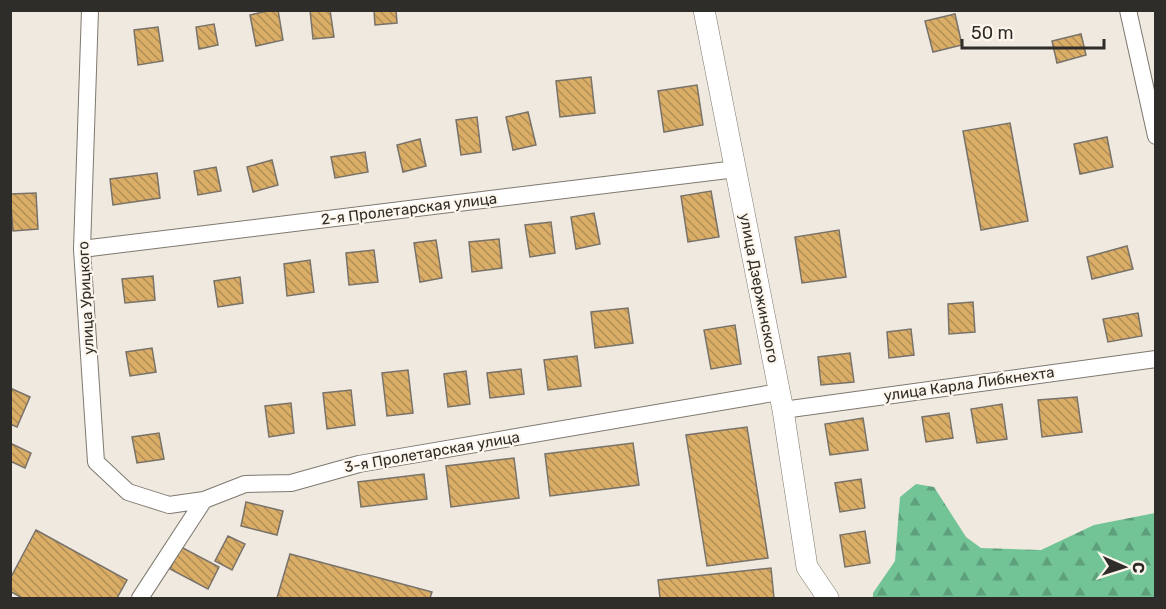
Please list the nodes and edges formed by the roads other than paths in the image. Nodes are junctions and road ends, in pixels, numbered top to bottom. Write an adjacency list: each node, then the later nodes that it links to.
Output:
1 (90, 10): 7 (street, улица Урицкого)
2 (704, 10): 6 (street, улица Дзержинского)
3 (1128, 10): 4 (street)
4 (1151, 91): 5 (street)
5 (1155, 136)
6 (736, 169): 7 (street, 2-я Пролетарская улица); 9 (street, улица Дзержинского)
7 (82, 249): 10 (street, улица Урицкого)
8 (1155, 359): 9 (street, улица Карла Либкнехта)
9 (781, 401): 10 (street, 3-я Пролетарская улица); 12 (street, улица Дзержинского)
10 (204, 500): 11 (street)
11 (140, 598)
12 (828, 598)

